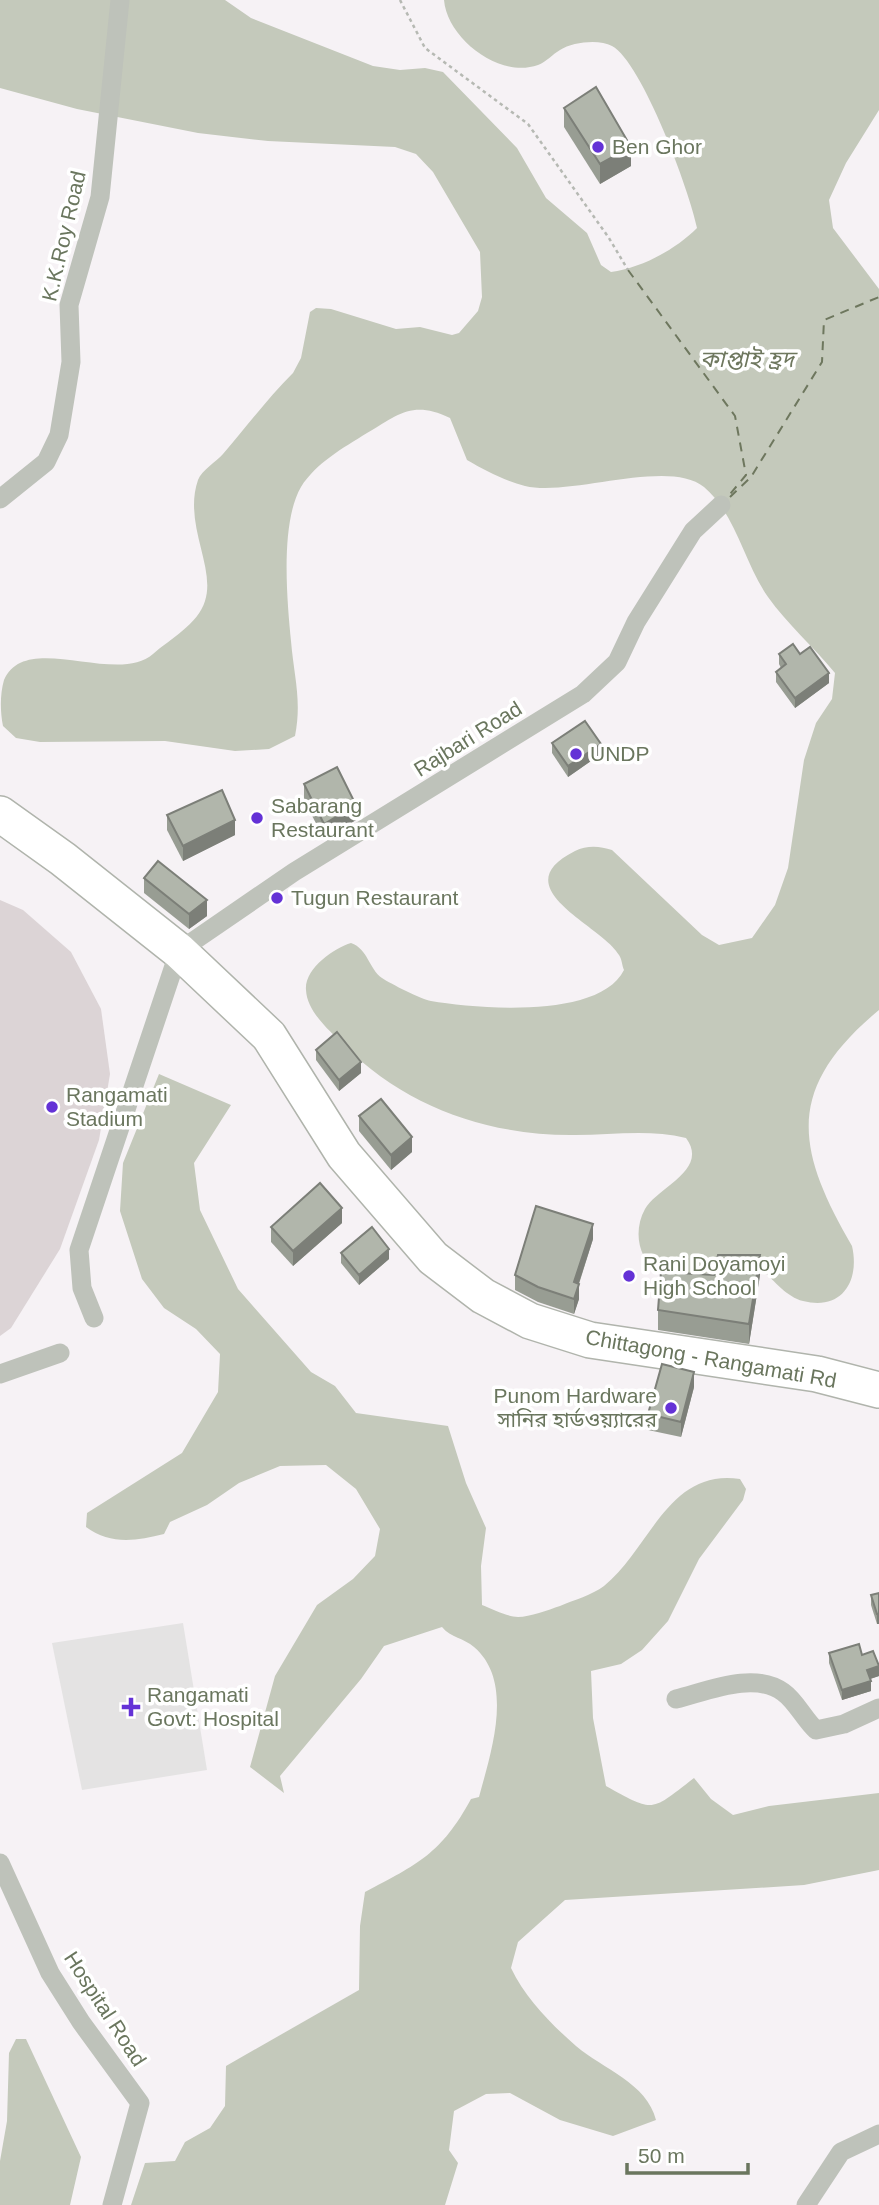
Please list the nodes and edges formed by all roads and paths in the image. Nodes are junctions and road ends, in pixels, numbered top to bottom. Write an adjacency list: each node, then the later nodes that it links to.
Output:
1 (120, 0): 4 (street, K.K.Roy Road)
2 (400, 0): 3 (path)
3 (628, 270)
4 (0, 499)
5 (721, 505): 7 (street, Rajbari Road)
6 (0, 814): 7 (highway, Chittagong - Rangamati Rd)
7 (179, 951): 8 (street); 11 (highway, Chittagong - Rangamati Rd)
8 (94, 1318)
9 (60, 1353): 10 (street)
10 (0, 1374)
11 (879, 1390)
12 (676, 1699): 13 (street)
13 (879, 1708)
14 (0, 1863): 16 (street, Hospital Road)
15 (879, 2134): 17 (street)
16 (112, 2205)
17 (806, 2205)

